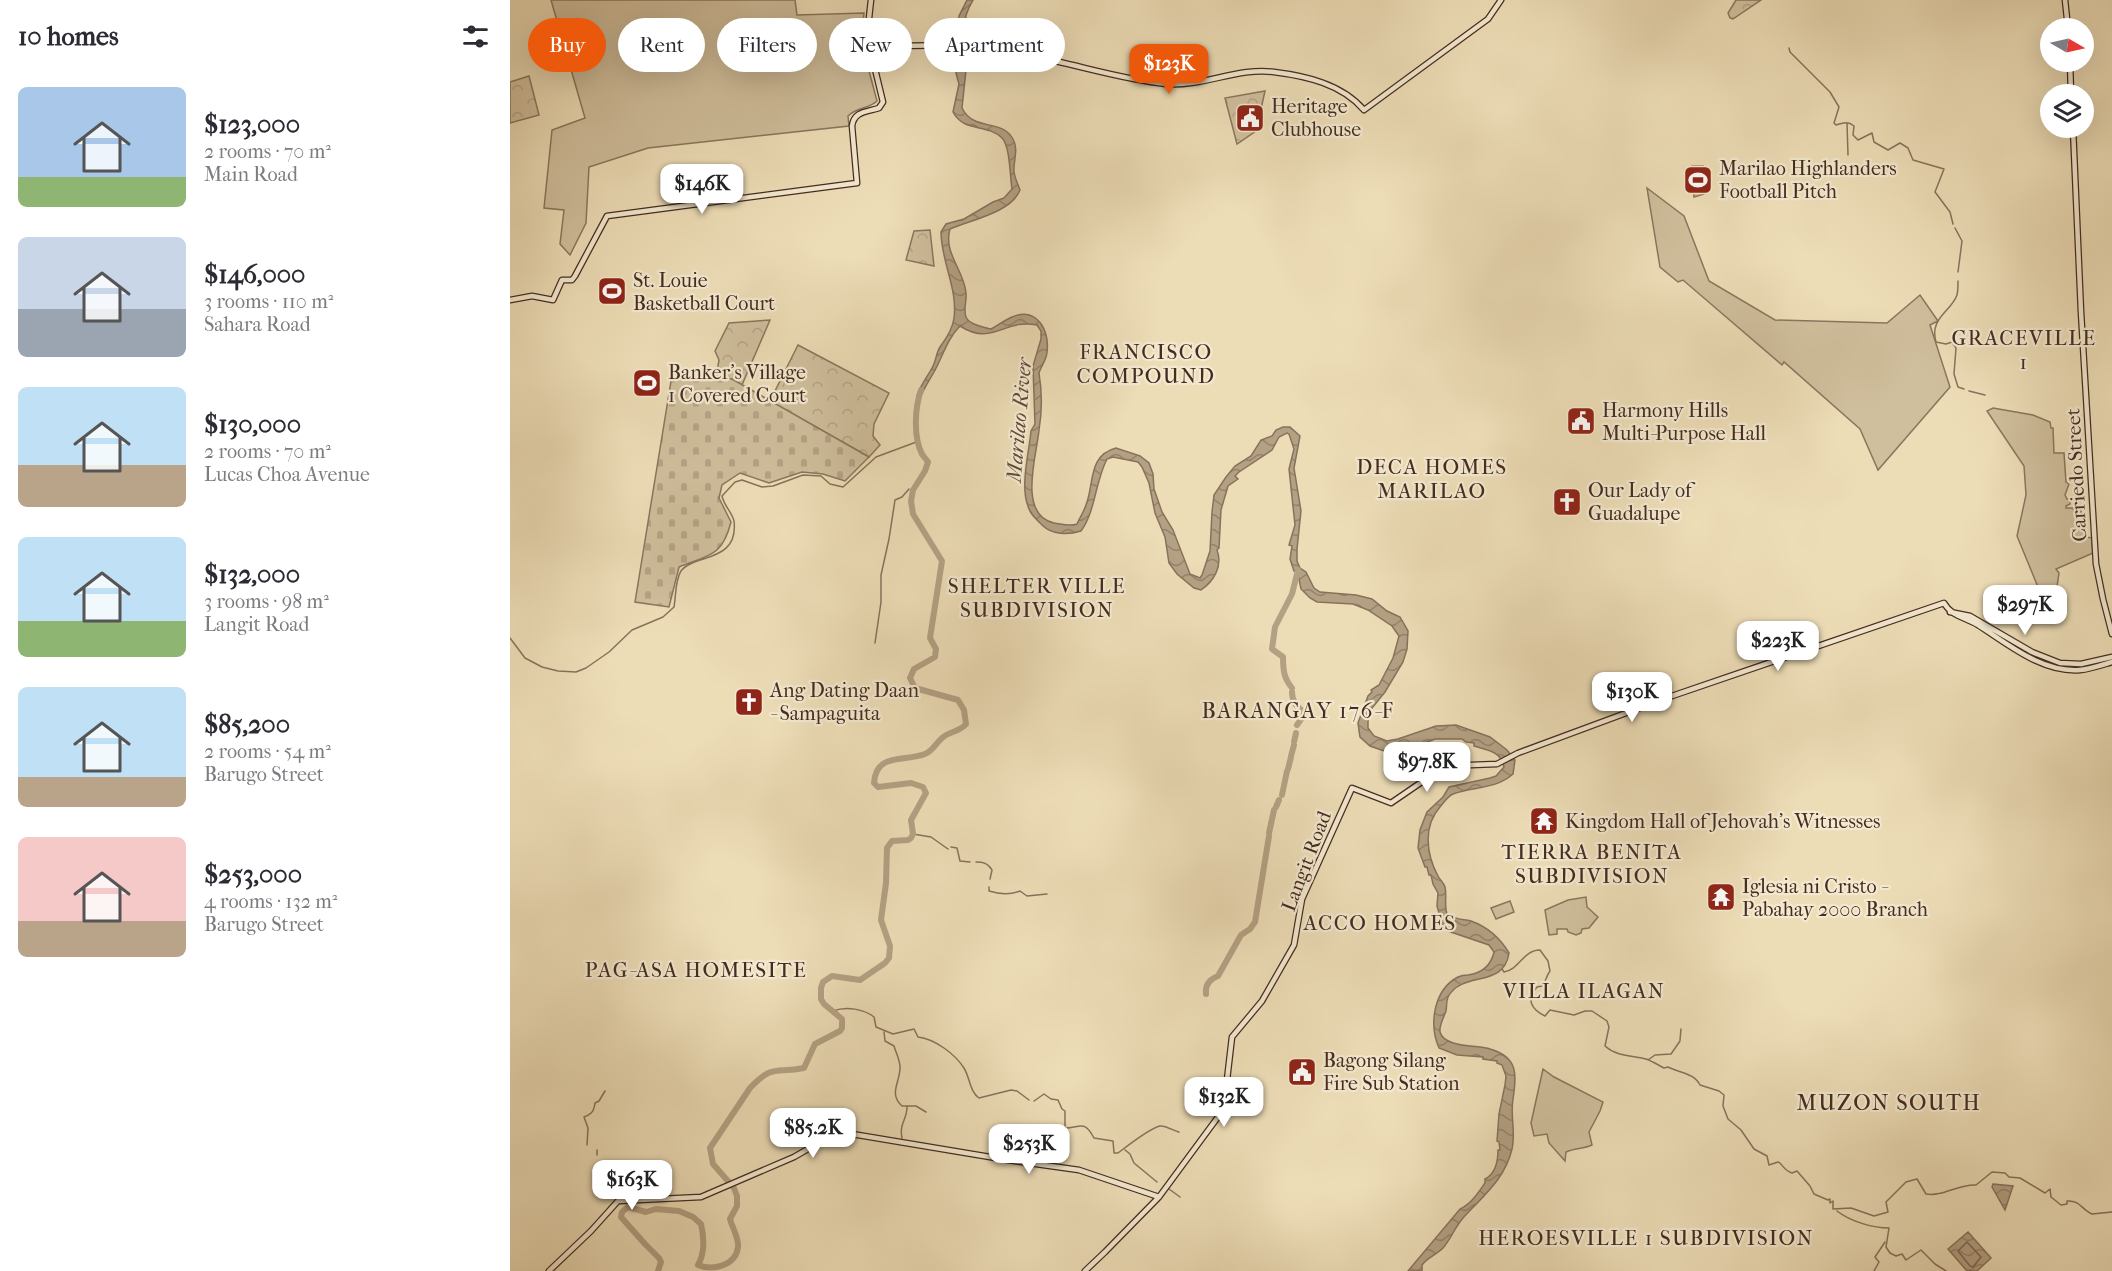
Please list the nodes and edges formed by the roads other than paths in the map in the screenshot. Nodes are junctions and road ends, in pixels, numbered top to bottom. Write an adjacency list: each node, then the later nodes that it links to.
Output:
1 (871, 0): 4 (main road)
2 (1501, 0): 6 (main road)
3 (2065, 0): 5 (main road)
4 (868, 18)
5 (2066, 18)
6 (912, 45)
7 (876, 72): 9 (main road)
8 (2073, 138): 10 (main road, Carriedo Street)
9 (510, 300)
10 (2112, 634)
11 (1997, 635): 12 (main road); 13 (main road); 14 (main road, Langit Road)
12 (2112, 657)
13 (2112, 662)
14 (1159, 1197): 15 (main road); 16 (main road, Langit Road)
15 (549, 1271)
16 (1085, 1271)

